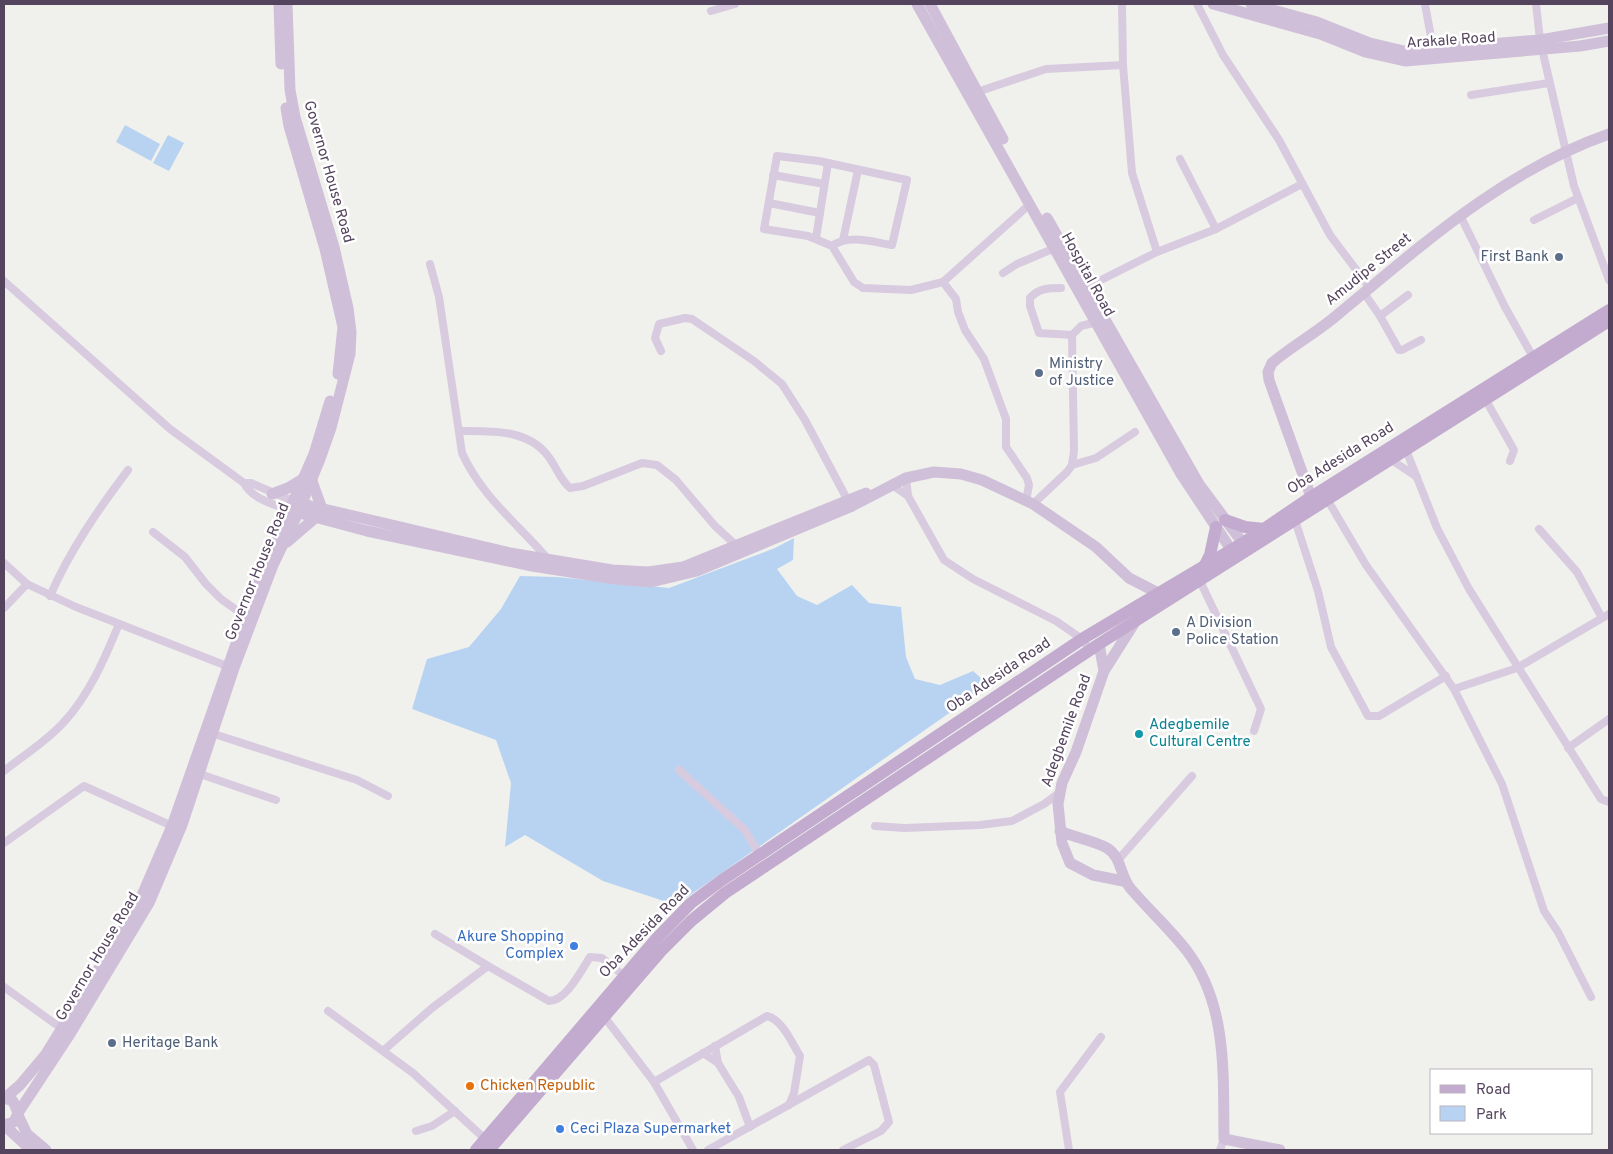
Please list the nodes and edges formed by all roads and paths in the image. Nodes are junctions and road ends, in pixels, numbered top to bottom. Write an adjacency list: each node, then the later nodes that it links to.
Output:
1 (279, 4): 68 (street, Governor House Road)
2 (286, 4): 68 (street, Governor House Road)
3 (736, 4): 12 (street)
4 (917, 4): 31 (street, Hospital Road)
5 (930, 4): 19 (street, Hospital Road)
6 (1122, 4): 17 (street)
7 (1197, 4): 28 (street)
8 (1213, 4): 11 (street, Arakale Road)
9 (1425, 4): 16 (street)
10 (1536, 4): 15 (street)
11 (1251, 6): 15 (street, Arakale Road); 16 (street, Arakale Road)
12 (711, 11)
13 (1609, 28): 15 (street, Arakale Road)
14 (1609, 41): 15 (street, Arakale Road)
15 (1541, 44): 16 (street, Arakale Road); 18 (street)
16 (1433, 48)
17 (1123, 65): 19 (street); 40 (street)
18 (1549, 83): 20 (street); 22 (street)
19 (977, 92): 46 (street, Hospital Road)
20 (1471, 95)
21 (1609, 134): 22 (street, Amudipe Street)
22 (1564, 151): 29 (street); 33 (street, Amudipe Street)
23 (1180, 159): 35 (street)
24 (828, 163): 25 (street); 26 (street); 27 (street)
25 (858, 170): 37 (street); 37 (street)
26 (774, 175): 27 (street); 30 (street)
27 (824, 184): 32 (street)
28 (1302, 184): 35 (street); 48 (street)
29 (1578, 198): 34 (street); 43 (street)
30 (768, 203): 32 (street); 36 (street)
31 (1030, 204): 39 (street, Hospital Road); 45 (street)
32 (820, 213): 36 (street)
33 (1460, 215): 48 (street, Amudipe Street); 57 (street)
34 (1534, 220)
35 (1216, 228): 40 (street)
36 (816, 238): 38 (street)
37 (843, 240): 38 (street)
38 (832, 246): 45 (street)
39 (1055, 248): 42 (street); 53 (street, Hospital Road)
40 (1157, 252): 46 (street)
41 (430, 264): 59 (street)
42 (1004, 273)
43 (1609, 280)
44 (4, 281): 69 (street)
45 (943, 282): 76 (street)
46 (1087, 287): 80 (street, Hospital Road)
47 (1061, 288): 54 (street)
48 (1367, 291): 51 (street); 73 (street, Amudipe Street)
49 (1408, 296): 51 (street)
50 (1609, 310): 57 (main road, Oba Adesida Road)
51 (1380, 316): 55 (street)
52 (1609, 321): 58 (main road, Oba Adesida Road)
53 (1097, 322): 54 (street); 80 (street, Hospital Road)
54 (1072, 336): 64 (street)
55 (1422, 340)
56 (661, 351): 74 (street)
57 (1533, 357): 58 (main road, Oba Adesida Road)
58 (1483, 395): 61 (main road, Oba Adesida Road); 63 (street); 73 (main road, Oba Adesida Road)
59 (460, 431): 85 (street); 88 (street)
60 (1135, 432): 64 (street)
61 (1406, 450): 62 (main road, Oba Adesida Road); 66 (street)
62 (1390, 459): 66 (street); 75 (main road, Oba Adesida Road)
63 (1510, 461)
64 (1072, 465): 76 (street)
65 (128, 470): 94 (street)
66 (1417, 477): 104 (street)
67 (906, 478): 70 (street); 72 (street); 76 (street)
68 (307, 480): 71 (street); 77 (street, Governor House Road); 78 (street)
69 (244, 483): 71 (street); 77 (street)
70 (888, 487): 72 (street); 74 (street); 78 (street)
71 (272, 494): 77 (street)
72 (908, 496): 101 (street)
73 (1311, 497): 81 (main road, Oba Adesida Road)
74 (847, 499): 85 (street)
75 (1327, 499): 79 (main road, Oba Adesida Road); 106 (street)
76 (1029, 503): 93 (street)
77 (295, 507): 78 (street); 84 (street, Governor House Road); 97 (street, Governor House Road)
78 (319, 514): 84 (street); 88 (street)
79 (1295, 520): 86 (main road, Oba Adesida Road); 106 (street)
80 (1221, 523): 81 (main road); 86 (street, Hospital Road); 87 (street, Hospital Road); 90 (main road)
81 (1264, 529): 86 (main road, Oba Adesida Road)
82 (1539, 529): 98 (street)
83 (153, 532): 97 (street)
84 (284, 544): 103 (street, Governor House Road)
85 (737, 546): 88 (street)
86 (1246, 547): 87 (main road, Oba Adesida Road)
87 (1234, 554): 90 (main road, Oba Adesida Road); 91 (main road, Oba Adesida Road)
88 (549, 561)
89 (4, 563): 92 (street)
90 (1204, 567): 93 (main road, Oba Adesida Road)
91 (1200, 581): 99 (main road, Oba Adesida Road); 109 (street)
92 (27, 584): 94 (street); 95 (street)
93 (1160, 594): 101 (main road, Oba Adesida Road)
94 (50, 596): 100 (street)
95 (4, 608)
96 (1609, 614): 98 (street)
97 (245, 616): 103 (street, Governor House Road)
98 (1602, 618): 104 (street)
99 (1135, 622): 102 (main road, Oba Adesida Road); 105 (street, Adegbemile Road)
100 (119, 624): 103 (street); 113 (street)
101 (1082, 639): 102 (street); 124 (main road, Oba Adesida Road)
102 (1094, 647): 105 (street); 133 (main road, Oba Adesida Road)
103 (231, 667): 110 (street, Governor House Road); 120 (street, Governor House Road)
104 (1517, 668): 107 (street); 111 (street)
105 (1104, 671): 116 (street, Adegbemile Road)
106 (1446, 676): 107 (street)
107 (1454, 689): 131 (street)
108 (1609, 719): 111 (street)
109 (1254, 731)
110 (214, 734): 114 (street, Governor House Road); 117 (street)
111 (1568, 748): 119 (street)
112 (679, 770): 124 (street)
113 (4, 771)
114 (200, 774): 118 (street); 134 (street, Governor House Road)
115 (1192, 776): 125 (street)
116 (1059, 793): 121 (street); 122 (street, Adegbemile Road)
117 (388, 796)
118 (276, 800)
119 (1609, 802)
120 (172, 826): 123 (street); 134 (street, Governor House Road)
121 (876, 826)
122 (1060, 831): 125 (street); 126 (street, Adegbemile Road)
123 (4, 843)
124 (759, 854): 129 (main road, Oba Adesida Road)
125 (1118, 860): 126 (street)
126 (1124, 881): 149 (street)
127 (435, 934): 128 (street)
128 (488, 966): 129 (street); 137 (street)
129 (623, 975): 133 (main road, Oba Adesida Road)
130 (4, 987): 134 (street)
131 (1591, 997)
132 (328, 1011): 137 (street)
133 (600, 1012): 140 (street); 148 (main road, Oba Adesida Road); 153 (main road, Oba Adesida Road)
134 (66, 1031): 141 (street, Governor House Road); 144 (street, Governor House Road)
135 (1101, 1037): 157 (street)
136 (715, 1046): 138 (street); 139 (street); 142 (street)
137 (384, 1050): 143 (street)
138 (703, 1053): 139 (street); 140 (street)
139 (718, 1063): 146 (street)
140 (654, 1082): 154 (street)
141 (4, 1098): 144 (street)
142 (789, 1105): 146 (street); 156 (street)
143 (454, 1111): 147 (street); 148 (street)
144 (18, 1114): 145 (street); 151 (street)
145 (4, 1125): 150 (street)
146 (750, 1127): 155 (street)
147 (416, 1131)
148 (484, 1138): 152 (main road, Oba Adesida Road)
149 (1224, 1139): 158 (street); 159 (street)
150 (31, 1150)
151 (46, 1150)
152 (476, 1150)
153 (490, 1150)
154 (693, 1150)
155 (708, 1150)
156 (843, 1150)
157 (1069, 1150)
158 (1220, 1150)
159 (1280, 1150)

